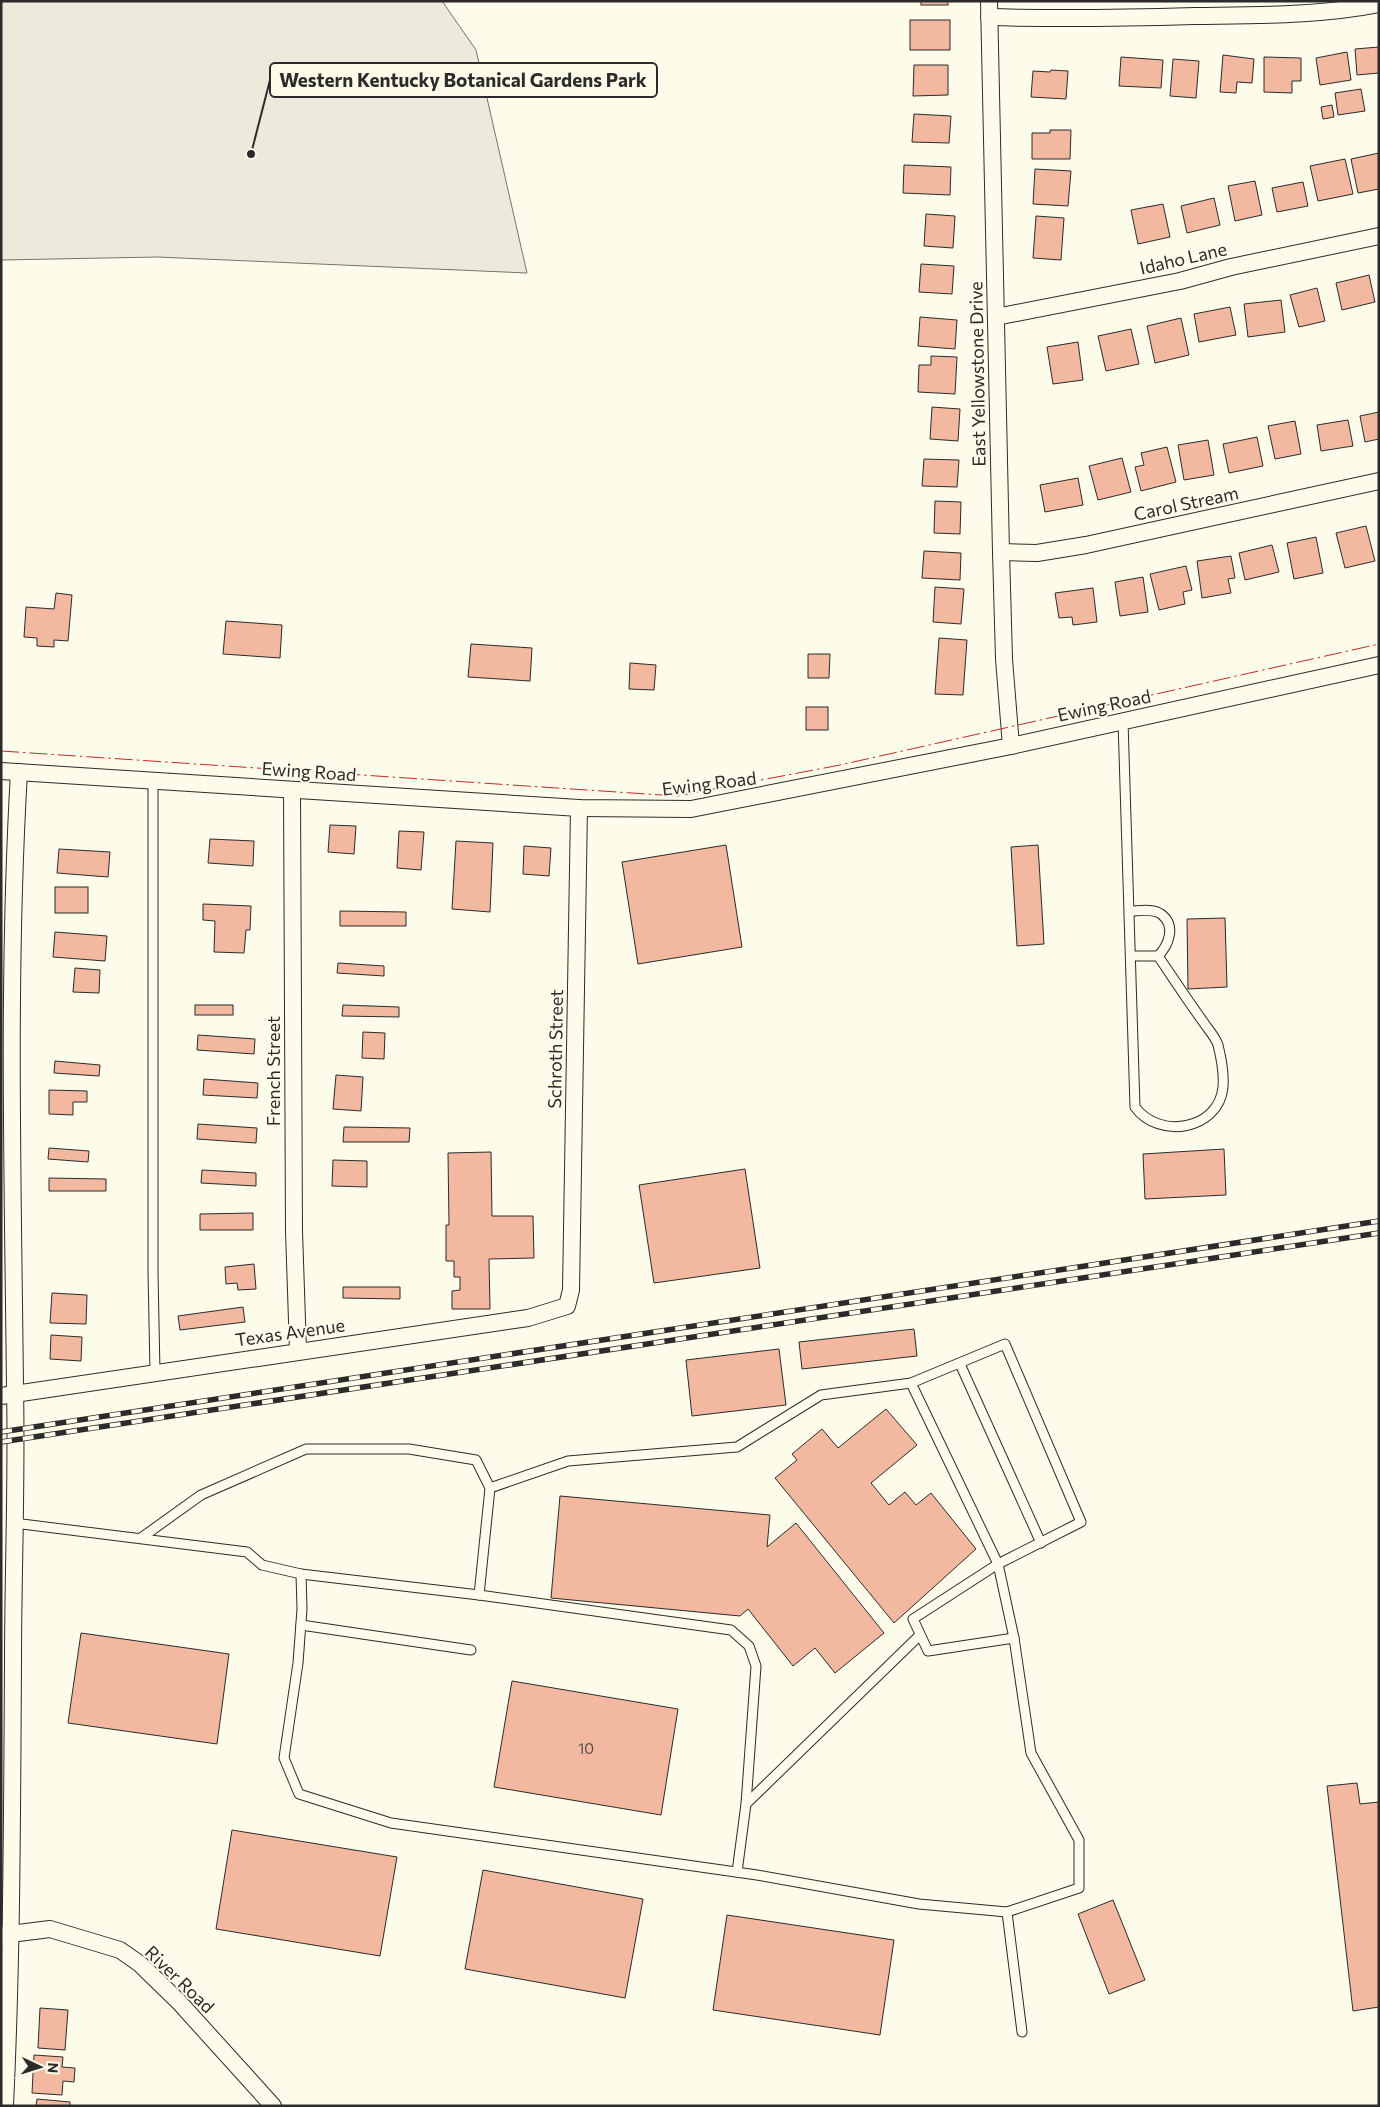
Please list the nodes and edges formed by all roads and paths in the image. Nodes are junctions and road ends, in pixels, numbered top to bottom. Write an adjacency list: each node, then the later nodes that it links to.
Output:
1 (1379, 4): 2 (street)
2 (989, 9): 4 (street, East Yellowstone Drive)
3 (1379, 236): 4 (street, Idaho Lane)
4 (996, 317): 6 (street, East Yellowstone Drive)
5 (1379, 481): 6 (street, Carol Stream)
6 (1001, 552): 9 (street, East Yellowstone Drive)
7 (1379, 665): 8 (street, Ewing Road)
8 (1123, 722): 9 (street, Ewing Road); 15 (lane)
9 (1011, 746): 14 (street, Ewing Road)
10 (1, 771): 11 (street, Ewing Road)
11 (18, 772): 12 (street, Ewing Road); 23 (street)
12 (153, 781): 13 (street, Ewing Road); 21 (lane)
13 (292, 790): 14 (street, Ewing Road); 19 (street, French Street)
14 (580, 808): 18 (street, Schroth Street)
15 (1130, 911): 16 (lane); 17 (lane)
16 (1131, 956): 17 (lane); 17 (lane)
17 (1158, 956)
18 (571, 1290): 19 (street, Texas Avenue)
19 (298, 1351): 21 (street, Texas Avenue)
20 (960, 1364): 22 (lane); 27 (lane); 27 (lane)
21 (155, 1372): 23 (street, Texas Avenue)
22 (911, 1383): 24 (lane); 28 (lane)
23 (8, 1395): 25 (street)
24 (490, 1488): 26 (lane); 30 (lane)
25 (14, 1523): 26 (lane); 35 (street)
26 (141, 1538): 29 (lane)
27 (1041, 1544): 28 (lane)
28 (998, 1564): 32 (lane); 33 (lane)
29 (301, 1574): 30 (lane); 31 (lane)
30 (479, 1595): 36 (lane)
31 (301, 1625): 34 (lane); 37 (lane)
32 (920, 1635): 33 (lane); 36 (lane)
33 (1014, 1638): 38 (lane)
34 (471, 1650)
35 (7, 1658): 39 (street)
36 (746, 1804): 37 (lane)
37 (737, 1872): 38 (lane)
38 (1007, 1912): 40 (lane)
39 (6, 1934): 41 (street); 42 (street, River Road)
40 (1022, 2032)
41 (5, 2106)
42 (274, 2106)

